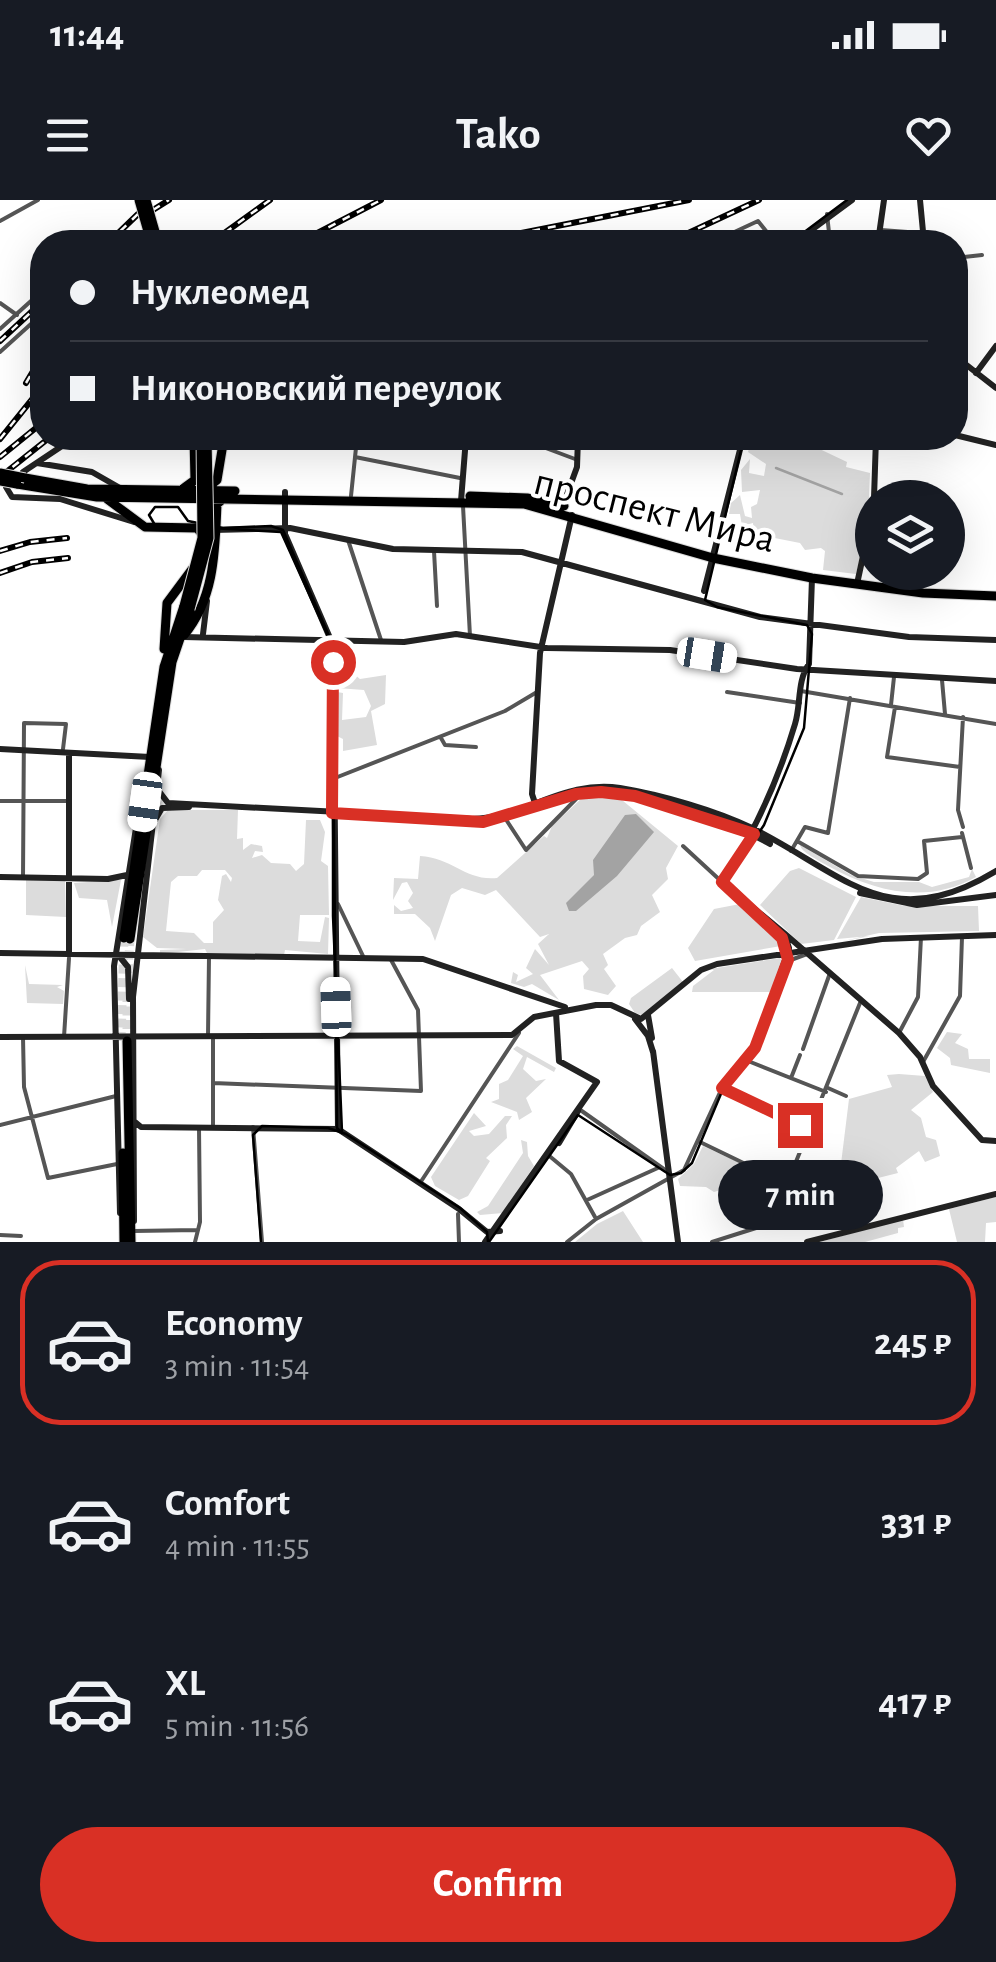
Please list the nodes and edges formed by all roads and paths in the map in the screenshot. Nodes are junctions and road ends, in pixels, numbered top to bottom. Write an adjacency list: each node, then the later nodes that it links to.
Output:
1 (38, 200): 7 (street)
2 (142, 200): 8 (main road, bridge)
3 (849, 200): 6 (main road)
4 (884, 200): 13 (main road)
5 (920, 200): 14 (main road)
6 (828, 216): 11 (main road); 12 (street)
7 (0, 221)
8 (151, 230)
9 (739, 230): 10 (street)
10 (765, 230)
11 (808, 230)
12 (829, 230)
13 (885, 230)
14 (924, 230)
15 (982, 255): 16 (street)
16 (968, 257)
17 (30, 303): 19 (street)
18 (0, 304): 19 (street)
19 (17, 315): 21 (street)
20 (30, 325): 23 (street)
21 (0, 329)
22 (996, 346): 25 (main road)
23 (0, 352)
24 (968, 367): 25 (main road)
25 (976, 373): 26 (main road)
26 (996, 388)
27 (968, 438): 28 (main road)
28 (996, 445)
29 (197, 450): 51 (main road)
30 (198, 450): 82 (main road, bridge)
31 (222, 450): 45 (main road)
32 (356, 450): 39 (street)
33 (464, 450): 46 (main road)
34 (551, 450): 40 (street)
35 (577, 450): 40 (main road)
36 (741, 450): 69 (main road)
37 (875, 450): 48 (main road)
38 (54, 451): 41 (main road); 42 (main road)
39 (355, 457): 46 (street); 55 (street)
40 (577, 460): 59 (main road)
41 (37, 463): 42 (main road); 47 (main road)
42 (60, 467): 43 (main road)
43 (85, 471): 49 (main road); 50 (main road)
44 (0, 473): 47 (main road, проспект Мира, bridge)
45 (219, 473): 52 (main road); 53 (main road)
46 (460, 478): 57 (main road)
47 (14, 480): 49 (main road, проспект Мира); 56 (main road, проспект Мира); 60 (main road)
48 (874, 480)
49 (80, 488): 50 (main road, проспект Мира)
50 (129, 489): 51 (main road, проспект Мира)
51 (177, 489): 52 (main road, проспект Мира)
52 (200, 490): 53 (main road, проспект Мира)
53 (226, 494): 54 (main road, проспект Мира); 56 (main road, проспект Мира); 65 (main road)
54 (285, 495): 55 (main road, проспект Мира); 57 (main road, проспект Мира); 64 (main road)
55 (351, 496): 57 (main road, проспект Мира)
56 (97, 497): 58 (main road)
57 (460, 498): 59 (main road, проспект Мира); 59 (main road, проспект Мира); 67 (street)
58 (110, 500): 60 (main road); 62 (main road)
59 (561, 508): 61 (main road, проспект Мира); 69 (main road, проспект Мира)
60 (102, 510): 62 (main road)
61 (572, 514): 69 (main road, проспект Мира); 70 (main road)
62 (136, 523): 63 (main road)
63 (197, 528): 65 (main road); 71 (main road)
64 (283, 528): 65 (main road); 66 (main road); 86 (main road)
65 (216, 530): 73 (main road)
66 (348, 540): 68 (main road); 88 (street)
67 (465, 549): 68 (main road); 70 (main road); 85 (street)
68 (434, 550): 81 (street)
69 (716, 556): 72 (main road, проспект Мира); 74 (main road, проспект Мира); 77 (main road)
70 (561, 560): 79 (main road); 90 (main road)
71 (194, 566): 73 (main road); 92 (main road)
72 (812, 578): 75 (main road, проспект Мира); 83 (main road)
73 (210, 581): 84 (main road); 89 (main road)
74 (855, 581)
75 (855, 582)
76 (958, 590): 78 (main road, проспект Мира)
77 (704, 591): 79 (main road); 80 (main road)
78 (996, 593)
79 (693, 598): 80 (main road)
80 (706, 603): 83 (main road)
81 (437, 606)
82 (187, 607): 91 (main road); 92 (main road)
83 (813, 626): 87 (main road); 93 (main road)
84 (203, 634): 86 (main road); 89 (main road)
85 (470, 636): 88 (main road); 90 (main road)
86 (332, 639): 88 (main road); 114 (main road)
87 (996, 640)
88 (382, 641)
89 (180, 642): 91 (main road)
90 (542, 647): 93 (main road); 98 (main road)
91 (175, 654): 108 (main road)
92 (164, 666): 112 (main road)
93 (810, 667): 94 (main road); 97 (main road)
94 (894, 677): 95 (main road); 102 (street)
95 (942, 680): 96 (main road); 103 (street)
96 (996, 680)
97 (806, 691): 100 (street); 101 (main road)
98 (537, 692): 106 (street); 120 (main road)
99 (728, 692): 101 (street)
100 (850, 698): 102 (street); 128 (street)
101 (800, 703): 122 (main road)
102 (893, 705): 103 (street); 113 (street)
103 (945, 714): 104 (street)
104 (963, 717): 105 (street); 113 (street)
105 (996, 724)
106 (440, 736): 107 (street); 114 (street)
107 (476, 747)
108 (160, 748): 115 (main road); 146 (main road)
109 (0, 749): 110 (main road)
110 (23, 749): 111 (main road); 111 (street); 119 (street)
111 (66, 752): 112 (main road); 118 (main road)
112 (149, 762): 132 (main road); 146 (main road)
113 (960, 768): 127 (street)
114 (332, 778): 121 (main road)
115 (158, 790): 121 (main road); 124 (main road)
116 (582, 793): 120 (main road); 123 (street); 126 (main road)
117 (0, 801): 119 (street)
118 (69, 801): 119 (street); 136 (main road)
119 (23, 802): 135 (street)
120 (535, 805): 121 (main road); 123 (main road); 125 (main road)
121 (332, 811): 123 (main road); 124 (main road); 139 (main road)
122 (762, 816): 125 (main road); 126 (main road)
123 (505, 818)
124 (154, 820): 146 (main road)
125 (743, 825): 126 (main road)
126 (756, 831): 130 (main road); 137 (main road); 141 (main road)
127 (962, 832): 128 (street); 131 (street)
128 (797, 841): 130 (street)
129 (683, 846): 137 (street)
130 (791, 851): 138 (main road)
131 (971, 868)
132 (128, 872): 136 (main road); 146 (main road)
133 (996, 872): 138 (main road)
134 (0, 877): 135 (main road)
135 (22, 878): 136 (main road)
136 (70, 878): 149 (main road)
137 (722, 882): 142 (main road); 153 (main road)
138 (968, 888): 141 (main road)
139 (333, 893): 154 (main road); 155 (street)
140 (996, 898): 141 (main road)
141 (974, 900)
142 (784, 933): 147 (main road); 153 (main road)
143 (996, 935): 144 (main road)
144 (962, 936): 145 (main road); 179 (street)
145 (921, 938): 147 (main road); 166 (street)
146 (127, 940): 150 (main road); 151 (main road)
147 (805, 952): 153 (main road); 157 (main road)
148 (0, 955): 149 (main road)
149 (69, 956): 150 (main road); 171 (street)
150 (117, 956): 151 (main road); 158 (main road); 159 (main road)
151 (136, 956): 152 (main road); 165 (main road)
152 (209, 957): 154 (main road); 172 (street)
153 (788, 957): 163 (main road); 178 (main road)
154 (334, 958): 155 (main road); 173 (main road)
155 (364, 958): 156 (main road)
156 (390, 958): 161 (main road); 168 (street)
157 (830, 973): 160 (main road); 180 (street)
158 (114, 988): 159 (main road); 175 (main road)
159 (129, 991): 165 (main road)
160 (861, 999): 166 (main road); 184 (street)
161 (595, 1003): 162 (main road); 164 (main road); 164 (main road)
162 (556, 1013): 167 (main road); 187 (main road)
163 (648, 1015): 164 (main road); 177 (main road)
164 (634, 1017): 177 (main road)
165 (133, 1025): 175 (main road)
166 (899, 1033): 179 (main road)
167 (519, 1034): 174 (main road); 176 (street)
168 (420, 1035): 173 (main road); 174 (main road); 182 (street)
169 (0, 1036): 170 (main road)
170 (23, 1036): 171 (main road); 188 (street)
171 (64, 1036): 175 (main road)
172 (210, 1036): 173 (main road); 175 (main road); 181 (street)
173 (337, 1036): 182 (main road)
174 (503, 1036): 176 (street)
175 (124, 1038): 185 (main road); 193 (main road); 216 (main road)
176 (511, 1044): 203 (street)
177 (653, 1052): 201 (main road)
178 (748, 1061): 180 (street); 183 (main road)
179 (923, 1062): 197 (main road)
180 (791, 1078): 184 (street)
181 (213, 1083): 182 (street); 191 (street)
182 (338, 1088): 195 (main road)
183 (722, 1088): 194 (street); 196 (street)
184 (827, 1090): 186 (street); 194 (street)
185 (116, 1096): 188 (street); 199 (main road)
186 (846, 1096)
187 (577, 1113): 198 (main road); 200 (street)
188 (32, 1118): 189 (street); 199 (street)
189 (0, 1125)
190 (200, 1126): 191 (main road); 193 (main road); 212 (street)
191 (213, 1126): 192 (main road)
192 (253, 1126): 195 (main road); 218 (street)
193 (136, 1127): 216 (main road)
194 (806, 1128): 202 (street)
195 (338, 1129): 203 (main road)
196 (700, 1142): 201 (street); 202 (street)
197 (996, 1142)
198 (549, 1155): 205 (street); 215 (main road)
199 (117, 1164): 216 (main road)
200 (660, 1167): 201 (street); 205 (street)
201 (670, 1177): 209 (street); 221 (main road)
202 (788, 1182): 206 (street)
203 (420, 1183): 215 (main road)
204 (996, 1194): 211 (main road)
205 (586, 1200): 209 (street)
206 (838, 1200): 208 (street); 211 (street)
207 (458, 1214): 219 (street)
208 (795, 1214)
209 (596, 1219): 220 (street)
210 (756, 1228): 222 (street)
211 (853, 1228): 223 (main road)
212 (196, 1230): 216 (street); 217 (street)
213 (0, 1235): 214 (street)
214 (21, 1236)
215 (490, 1237)
216 (129, 1238)
217 (194, 1242)
218 (262, 1242)
219 (459, 1242)
220 (567, 1242)
221 (678, 1242)
222 (712, 1242)
223 (807, 1242)

